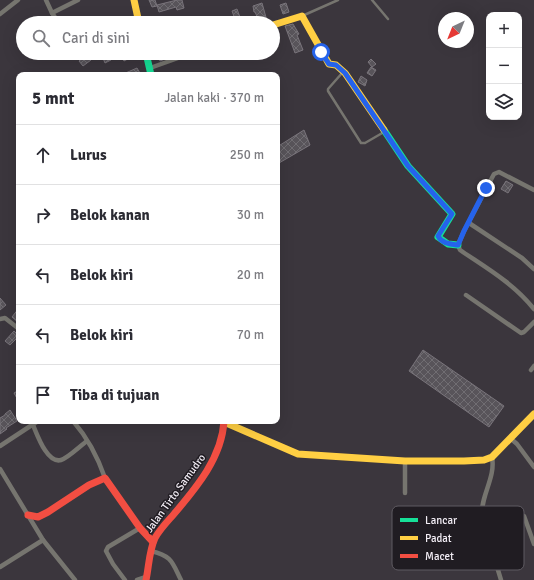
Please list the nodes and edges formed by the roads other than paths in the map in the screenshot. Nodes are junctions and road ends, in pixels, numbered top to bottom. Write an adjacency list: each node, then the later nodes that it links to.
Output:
1 (18, 0): 8 (street)
2 (46, 0): 7 (street)
3 (78, 0): 7 (street)
4 (134, 0): 10 (street)
5 (338, 0): 11 (lane)
6 (372, 0): 12 (lane)
7 (52, 13): 9 (street)
8 (0, 14)
9 (54, 16)
10 (138, 16)
11 (302, 16): 13 (street); 16 (street)
12 (388, 19)
13 (280, 23)
14 (148, 60): 17 (street)
15 (177, 60): 17 (street)
16 (343, 71): 18 (street); 18 (lane)
17 (151, 72)
18 (386, 132): 21 (street)
19 (534, 190): 20 (street)
20 (469, 223): 21 (street); 22 (street)
21 (458, 245): 24 (street)
22 (534, 269)
23 (466, 294): 26 (street)
24 (534, 309)
25 (0, 319): 27 (street)
26 (534, 322)
27 (16, 327)
28 (534, 414): 33 (street)
29 (75, 424): 34 (street)
30 (224, 424): 50 (street, Jalan Tirto Samudro)
31 (231, 424): 37 (street)
32 (32, 425): 34 (street); 35 (street)
33 (510, 438): 36 (street); 38 (street)
34 (87, 441): 40 (street)
35 (0, 446)
36 (492, 457): 37 (street); 42 (street)
37 (405, 461): 41 (street)
38 (534, 468)
39 (0, 469): 43 (street)
40 (105, 478): 45 (street); 47 (street)
41 (405, 494)
42 (482, 506)
43 (28, 515): 45 (street); 46 (street)
44 (524, 516): 49 (street)
45 (38, 517): 46 (street)
46 (34, 525): 48 (street)
47 (140, 528): 50 (street); 56 (street)
48 (43, 540): 52 (street); 55 (street)
49 (533, 540)
50 (153, 542): 51 (street, Jalan Tirto Samudro)
51 (151, 551): 54 (street, Jalan Tirto Samudro); 58 (street)
52 (0, 567)
53 (498, 570): 59 (street)
54 (146, 578): 57 (street)
55 (75, 580)
56 (125, 580)
57 (137, 580)
58 (181, 580)
59 (501, 580)

